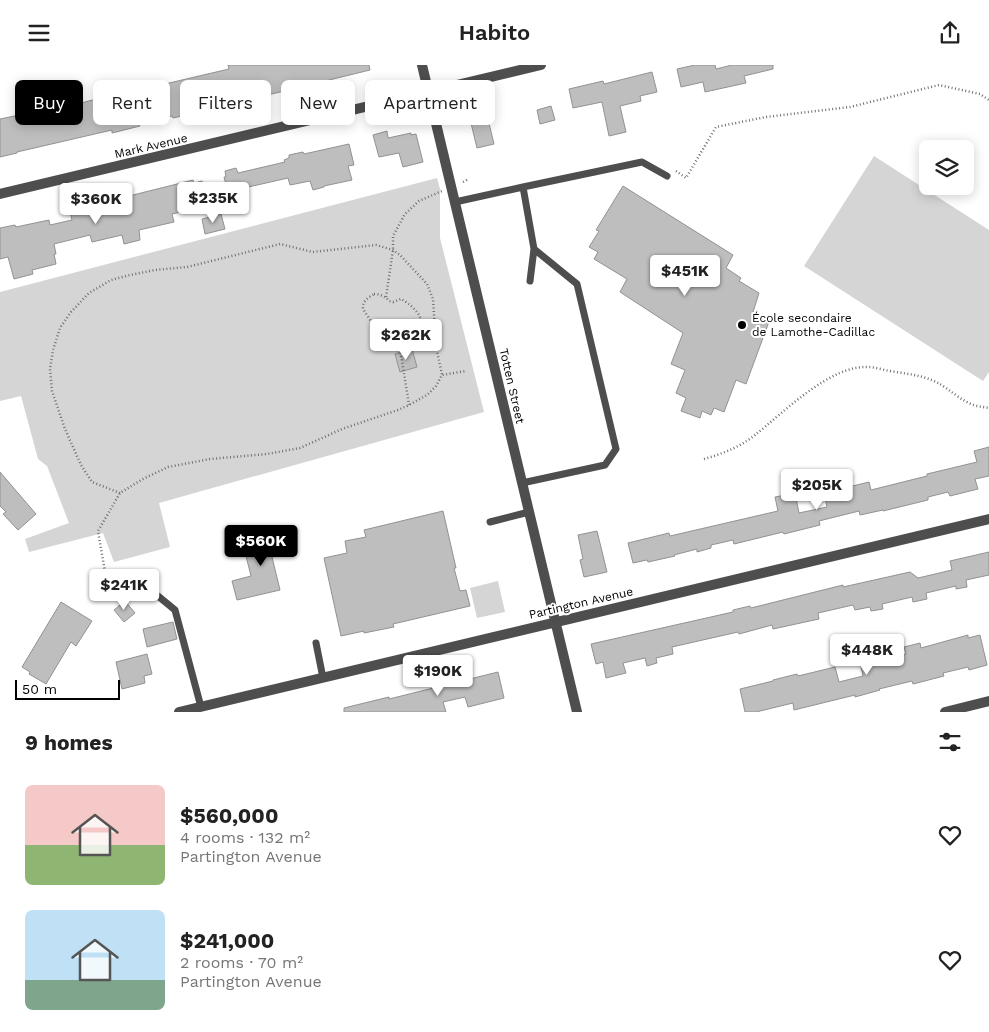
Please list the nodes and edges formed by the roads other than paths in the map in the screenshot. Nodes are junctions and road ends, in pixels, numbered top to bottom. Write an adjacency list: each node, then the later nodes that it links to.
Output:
1 (422, 65): 3 (street, Totten Street)
2 (540, 65): 4 (street, Mark Avenue)
3 (426, 80)
4 (478, 80)
5 (365, 107): 9 (street, Mark Avenue)
6 (437, 125): 10 (street, Totten Street)
7 (667, 176): 8 (lane)
8 (523, 187): 10 (lane); 11 (lane)
9 (0, 194)
10 (455, 201): 13 (street, Totten Street)
11 (534, 249): 12 (lane); 13 (lane)
12 (530, 281)
13 (522, 483): 14 (street, Totten Street)
14 (529, 512): 16 (lane); 18 (street, Totten Street)
15 (989, 519): 18 (street, Partington Avenue)
16 (490, 522)
17 (106, 580): 22 (lane)
18 (555, 622): 20 (street, Partington Avenue); 24 (street, Totten Street)
19 (316, 643): 20 (lane)
20 (323, 677): 22 (street, Partington Avenue)
21 (989, 701): 25 (street)
22 (201, 707): 23 (street, Partington Avenue)
23 (179, 712)
24 (577, 712)
25 (945, 712)

